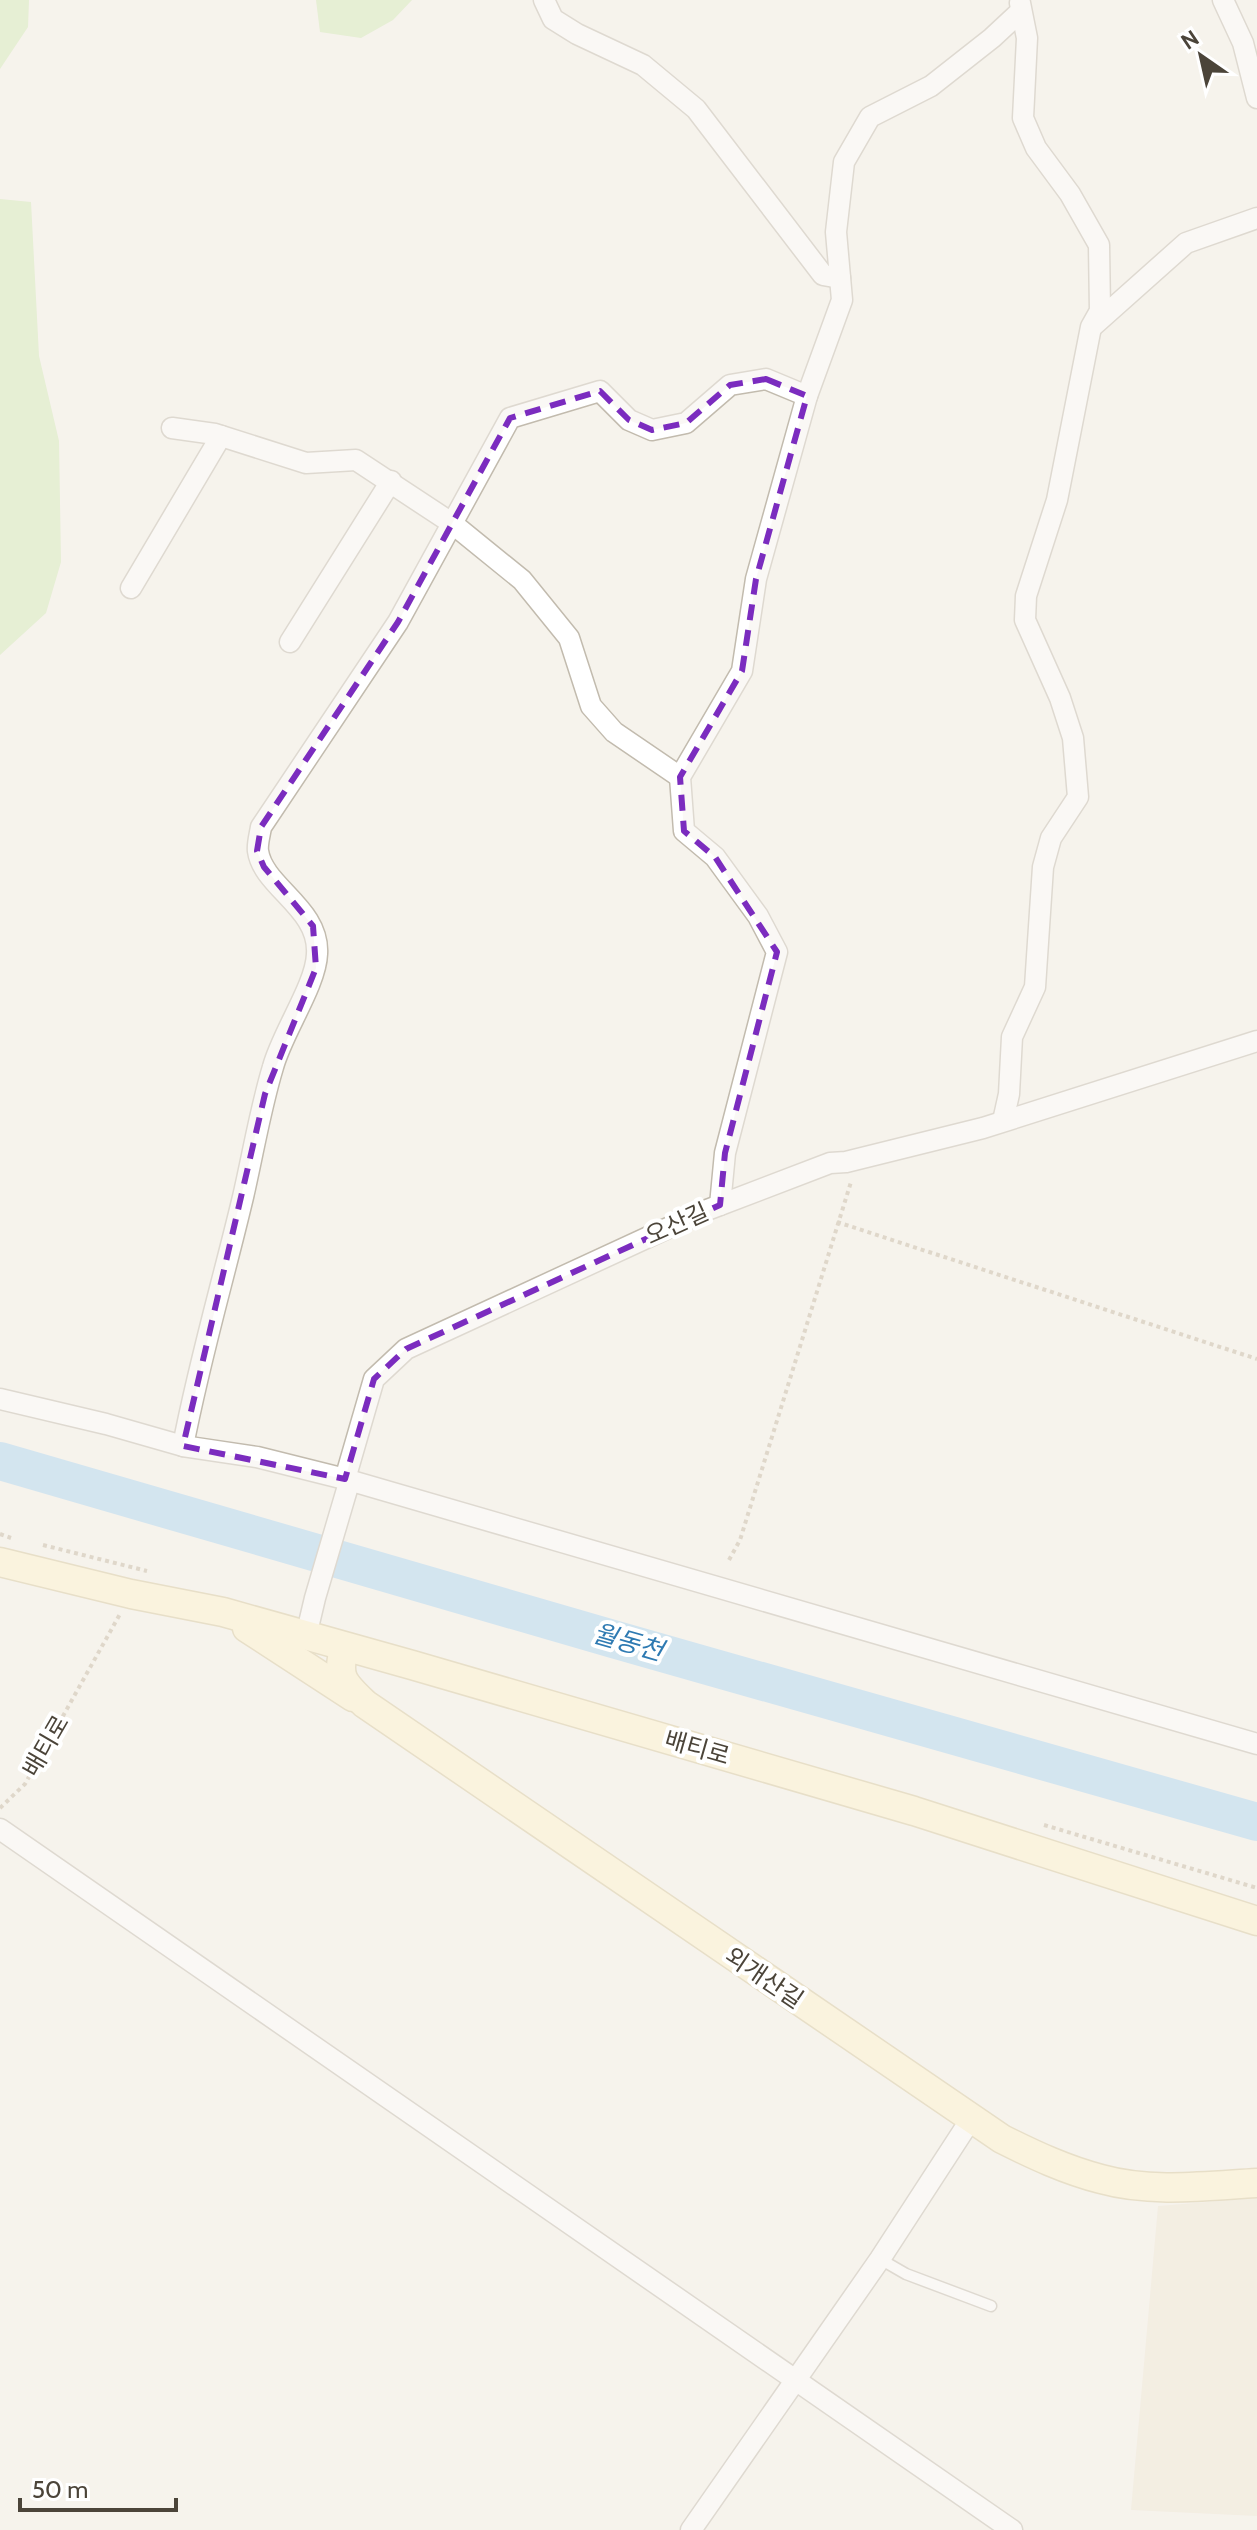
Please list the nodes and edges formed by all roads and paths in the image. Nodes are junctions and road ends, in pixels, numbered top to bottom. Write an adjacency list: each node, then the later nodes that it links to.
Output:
1 (544, 0): 6 (street)
2 (1223, 0): 4 (street)
3 (1020, 5): 6 (street); 7 (street)
4 (1257, 98)
5 (1257, 218): 7 (street)
6 (840, 278): 8 (street)
7 (1091, 327): 17 (street)
8 (807, 396): 12 (street); 15 (street)
9 (172, 428): 10 (street)
10 (221, 436): 11 (street); 13 (street)
11 (391, 481): 12 (street); 14 (street)
12 (453, 524): 15 (street); 23 (street)
13 (131, 588)
14 (290, 642)
15 (680, 777): 19 (street)
16 (1257, 1041): 17 (street, 오산길)
17 (1003, 1121): 18 (street, 오산길)
18 (846, 1162): 19 (street, 오산길); 20 (path)
19 (720, 1205): 24 (street, 오산길)
20 (837, 1222): 21 (path); 25 (path)
21 (1257, 1359)
22 (0, 1399): 23 (street)
23 (183, 1446): 24 (street)
24 (346, 1482): 29 (street, 오산길); 33 (street)
25 (729, 1560)
26 (0, 1562): 27 (street, 배티로)
27 (131, 1594): 28 (street, 배티로); 34 (path, 배티로)
28 (223, 1612): 29 (street, 배티로); 32 (street)
29 (306, 1636): 30 (street, 배티로)
30 (345, 1647): 31 (street, 배티로); 32 (street, 외개산길)
31 (412, 1665): 32 (street); 36 (street, 배티로)
32 (365, 1704): 37 (street, 외개산길)
33 (1257, 1744)
34 (0, 1808)
35 (0, 1829): 41 (street)
36 (1257, 1921)
37 (971, 2119): 38 (street, 외개산길); 39 (street)
38 (1257, 2183)
39 (880, 2259): 40 (lane); 41 (street)
40 (991, 2306)
41 (796, 2380): 42 (street); 43 (street)
42 (691, 2530)
43 (1012, 2530)

